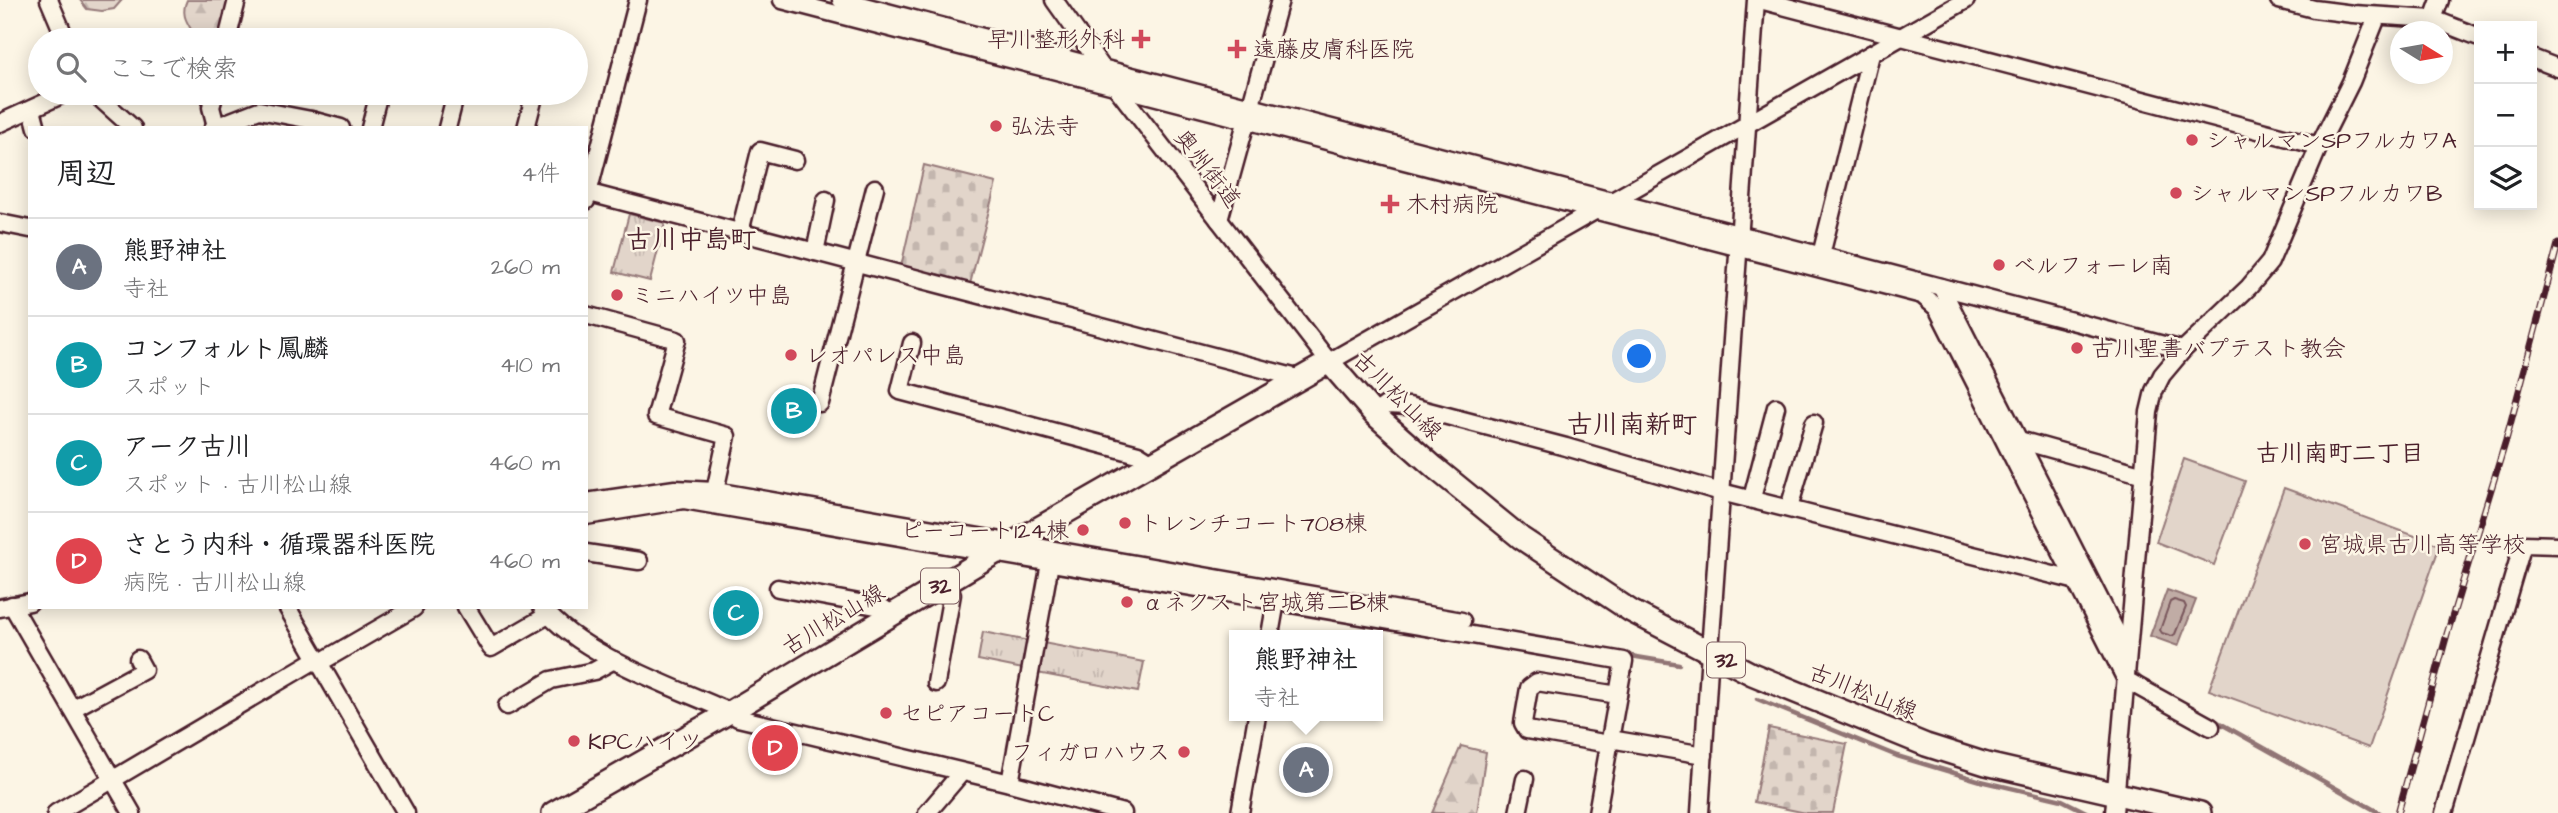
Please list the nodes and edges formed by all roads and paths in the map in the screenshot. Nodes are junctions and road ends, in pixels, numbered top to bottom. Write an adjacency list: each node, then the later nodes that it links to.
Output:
1 (49, 0): 14 (street)
2 (237, 0): 15 (street)
3 (638, 0): 45 (street)
4 (782, 0): 16 (street)
5 (841, 0): 16 (street)
6 (1054, 0): 21 (street, 奥州街道)
7 (1280, 0): 31 (street)
8 (1758, 0): 18 (street); 34 (street)
9 (1966, 0): 18 (street)
10 (2279, 0): 12 (street)
11 (2440, 0): 13 (street)
12 (2377, 17): 13 (street); 42 (street)
13 (2433, 19): 17 (street)
14 (61, 28)
15 (230, 28)
16 (940, 33): 21 (street); 23 (street)
17 (2474, 35)
18 (1902, 36): 19 (street); 42 (street)
19 (1871, 54): 34 (street); 56 (street)
20 (2537, 60): 22 (street)
21 (1101, 67): 23 (street, 奥州街道); 31 (street)
22 (2558, 68)
23 (1116, 87): 31 (street); 50 (street, 奥州街道)
24 (39, 105): 30 (street)
25 (107, 105): 36 (street)
26 (212, 105): 37 (street)
27 (376, 105): 39 (street)
28 (453, 105): 40 (street)
29 (532, 105): 41 (street)
30 (32, 108): 32 (street); 35 (street)
31 (1248, 114): 48 (street); 49 (street); 50 (street)
32 (0, 123)
33 (313, 124): 38 (street)
34 (1747, 124): 48 (street); 54 (street)
35 (36, 126)
36 (131, 126)
37 (215, 126)
38 (218, 126)
39 (371, 126)
40 (448, 126)
41 (527, 126)
42 (2319, 146): 62 (street)
43 (795, 160): 53 (street)
44 (875, 188): 57 (street)
45 (588, 191)
46 (588, 195): 53 (street)
47 (826, 200): 55 (street)
48 (1612, 200): 49 (street); 54 (street)
49 (1594, 211): 54 (street); 63 (street)
50 (1219, 220): 63 (street, 奥州街道)
51 (0, 223): 52 (street)
52 (28, 229)
53 (740, 232): 55 (street)
54 (1739, 241): 56 (street); 58 (street); 72 (street)
55 (814, 252): 57 (street)
56 (1821, 255): 58 (street)
57 (856, 263): 64 (street); 65 (street)
58 (1883, 278): 59 (street); 69 (street)
59 (1941, 287): 62 (street); 69 (street)
60 (588, 316): 73 (street)
61 (912, 343): 70 (street)
62 (2183, 350): 71 (street)
63 (1329, 362): 64 (main road, 古川松山線 / 32); 67 (main road, 古川松山線 / 32)
64 (1301, 379): 70 (main road, 古川松山線 / 32)
65 (820, 403)
66 (1776, 407): 74 (street)
67 (1374, 414): 72 (street); 99 (main road, 古川松山線 / 32)
68 (1814, 423): 76 (street)
69 (2014, 442): 71 (street); 84 (street); 100 (street)
70 (1154, 464): 79 (main road, 古川松山線 / 32)
71 (2144, 475): 100 (street)
72 (1721, 492): 74 (street); 99 (street)
73 (714, 498): 75 (street); 77 (street); 79 (street)
74 (1752, 498): 76 (street)
75 (588, 502)
76 (1789, 508): 84 (street)
77 (588, 516)
78 (2558, 545): 130 (street)
79 (1004, 548): 82 (street); 83 (street); 85 (main road, 古川松山線 / 32)
80 (588, 553): 81 (street)
81 (639, 561)
82 (1081, 561): 83 (street); 86 (street)
83 (1050, 562): 117 (street)
84 (2077, 581): 104 (street)
85 (946, 582): 96 (main road, 古川松山線 / 32); 105 (street)
86 (1226, 586): 88 (street); 89 (street)
87 (778, 588): 96 (street)
88 (1306, 600): 89 (street); 97 (street); 106 (street)
89 (1276, 601): 98 (street)
90 (28, 602): 91 (street)
91 (6, 606): 108 (street)
92 (288, 609): 103 (street)
93 (410, 609): 103 (street)
94 (467, 609): 95 (street)
95 (545, 611): 102 (street)
96 (892, 614): 109 (main road, 古川松山線 / 32)
97 (1462, 621)
98 (1271, 630)
99 (1710, 651): 113 (street); 118 (main road, 古川松山線 / 32)
100 (2128, 654): 104 (street)
101 (138, 659): 108 (street)
102 (614, 660): 107 (street); 109 (street)
103 (318, 661): 116 (street); 121 (street)
104 (2126, 680): 111 (street); 118 (street)
105 (936, 683)
106 (1618, 695): 112 (street); 112 (street)
107 (507, 706)
108 (72, 709): 116 (street)
109 (730, 712): 114 (street); 122 (main road, 古川松山線 / 32)
110 (1255, 721): 125 (street)
111 (2211, 727)
112 (1610, 742): 113 (street); 127 (street)
113 (1704, 755): 128 (street)
114 (962, 772): 117 (street); 123 (street)
115 (1525, 779): 126 (street)
116 (113, 780): 119 (street); 120 (street)
117 (1010, 783): 124 (street)
118 (2115, 803): 129 (main road, 古川松山線 / 32)
119 (56, 813)
120 (132, 813)
121 (406, 813)
122 (553, 813)
123 (927, 813)
124 (1123, 813)
125 (1240, 813)
126 (1518, 813)
127 (1597, 813)
128 (1700, 813)
129 (2200, 813)
130 (2444, 813)

